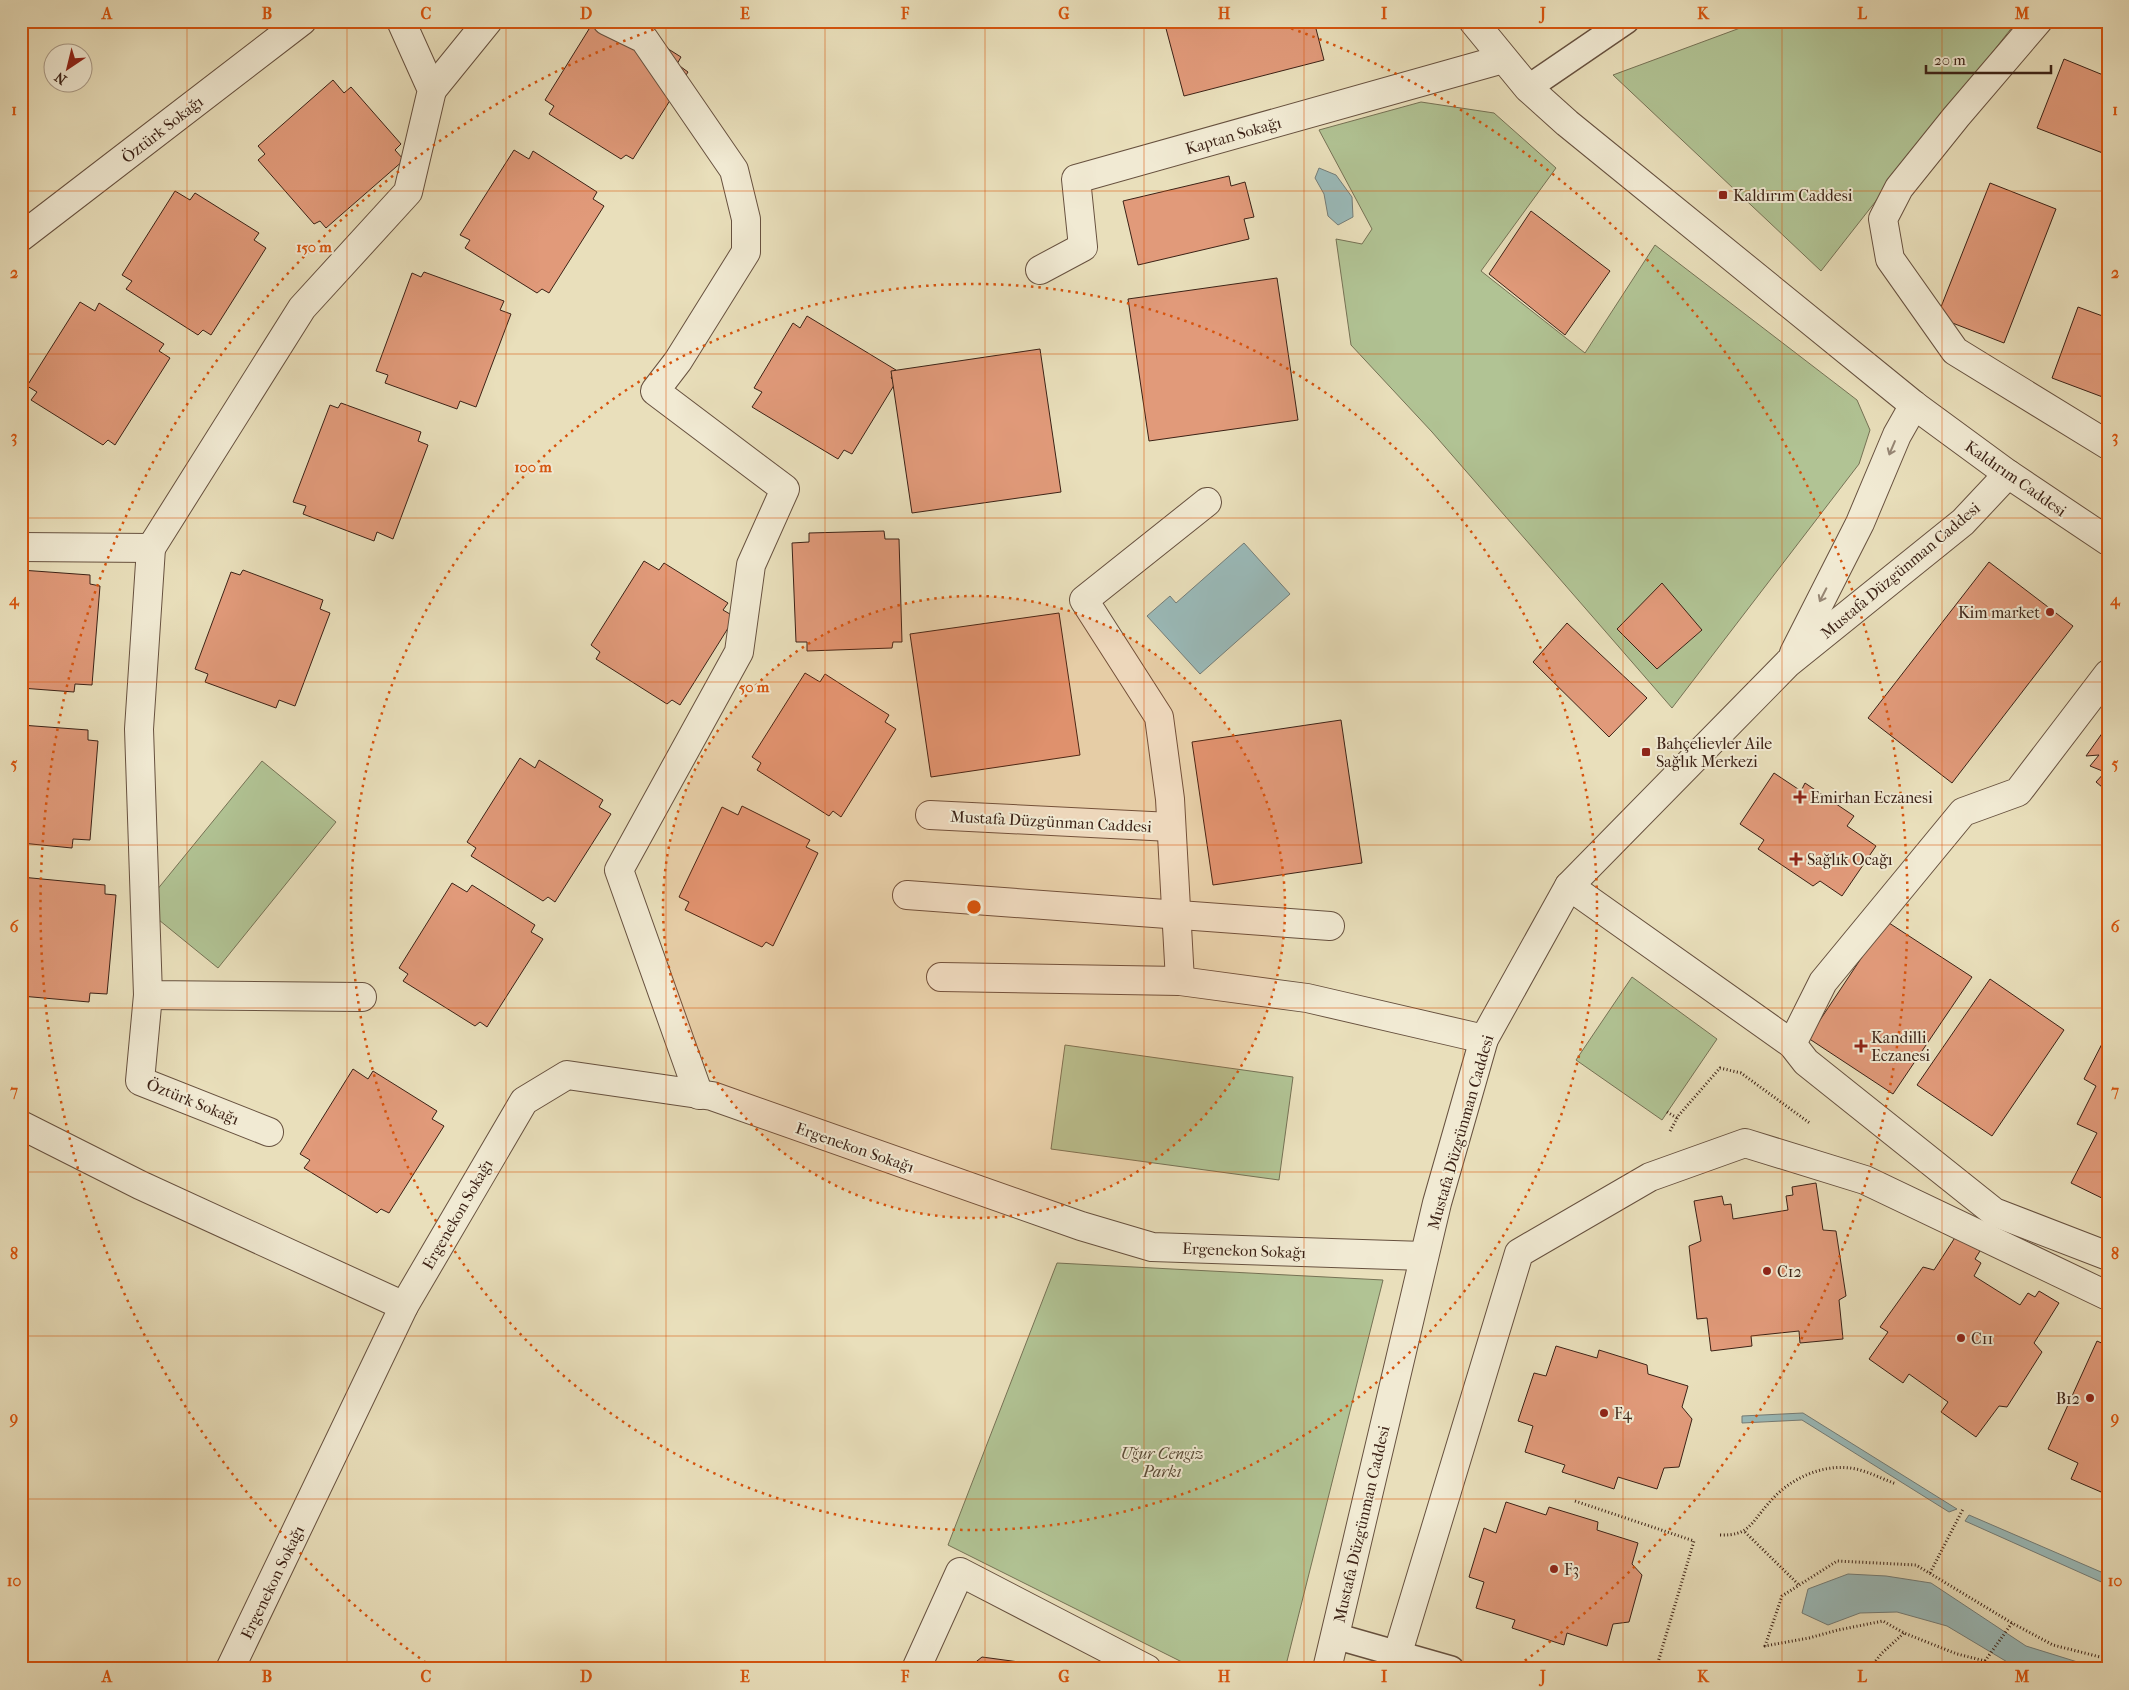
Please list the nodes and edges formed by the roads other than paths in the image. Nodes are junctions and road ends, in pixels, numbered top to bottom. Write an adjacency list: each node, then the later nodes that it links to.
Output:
1 (302, 21): 11 (street, Öztürk Sokağı)
2 (401, 21): 10 (street)
3 (488, 21): 10 (street)
4 (607, 21): 34 (street)
5 (1472, 21): 8 (street, Kaldırım Caddesi)
6 (1626, 21): 9 (lane)
7 (2038, 21): 14 (street)
8 (1503, 59): 9 (street, Kaldırım Caddesi); 12 (street, Kaptan Sokağı)
9 (1528, 88): 13 (street, Kaldırım Caddesi)
10 (432, 90): 19 (street)
11 (21, 237)
12 (1040, 270)
13 (1914, 405): 15 (street, Kaldırım Caddesi); 20 (street, Mustafa Düzgünman Caddesi, one-way to 20)
14 (2108, 445)
15 (2008, 474): 17 (street, Kaldırım Caddesi); 20 (street, Mustafa Düzgünman Caddesi)
16 (1207, 502): 23 (street)
17 (2108, 540)
18 (21, 547): 19 (street)
19 (151, 548): 30 (street)
20 (1788, 663): 24 (street, Mustafa Düzgünman Caddesi)
21 (2108, 674): 33 (street)
22 (930, 815): 23 (street, Mustafa Düzgünman Caddesi)
23 (1171, 827): 26 (street)
24 (1569, 886): 32 (street, Mustafa Düzgünman Caddesi); 33 (street)
25 (907, 895): 26 (street)
26 (1176, 915): 27 (street); 29 (street)
27 (1330, 926)
28 (941, 977): 29 (street)
29 (1180, 981): 32 (street)
30 (148, 994): 31 (street); 36 (street, Öztürk Sokağı)
31 (362, 997)
32 (1484, 1039): 37 (street, Mustafa Düzgünman Caddesi)
33 (1792, 1044): 38 (street)
34 (699, 1095): 37 (street, Ergenekon Sokağı); 40 (street, Ergenekon Sokağı)
35 (21, 1125): 40 (street)
36 (269, 1132)
37 (1424, 1256): 41 (street, Mustafa Düzgünman Caddesi)
38 (2108, 1256)
39 (2108, 1296): 42 (street)
40 (404, 1306): 43 (street, Ergenekon Sokağı)
41 (1335, 1636): 42 (lane); 46 (street, Mustafa Düzgünman Caddesi)
42 (1395, 1661): 47 (lane)
43 (230, 1669)
44 (916, 1669): 45 (street)
45 (1148, 1669)
46 (1327, 1669)
47 (1451, 1669)

